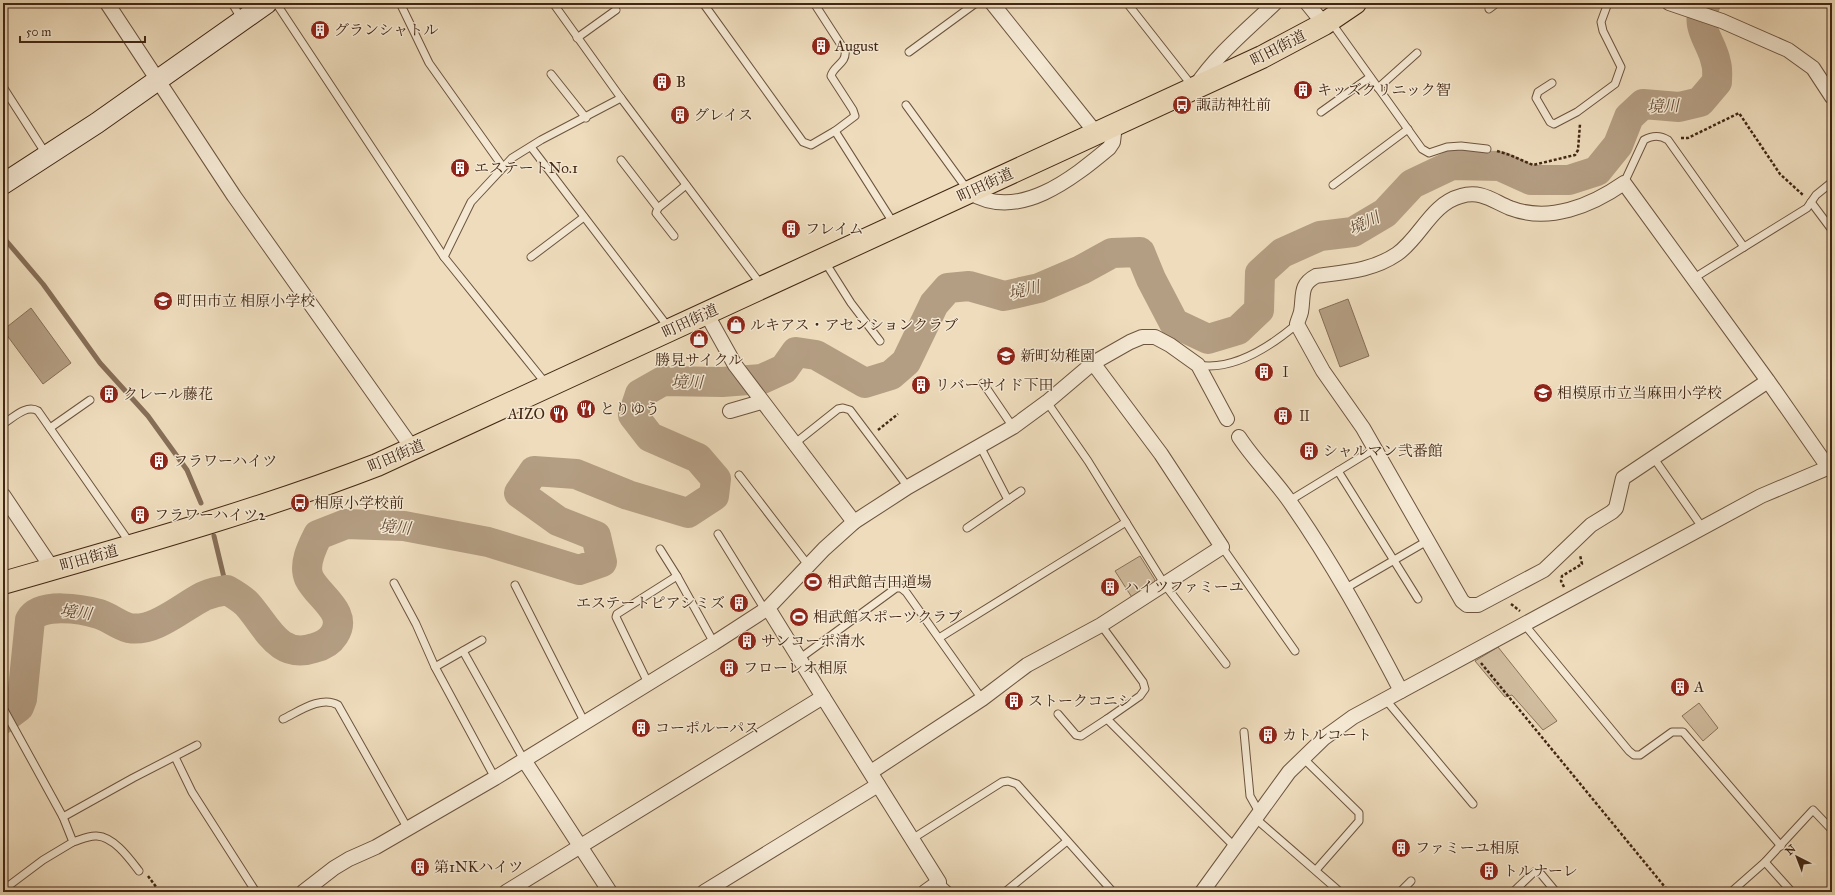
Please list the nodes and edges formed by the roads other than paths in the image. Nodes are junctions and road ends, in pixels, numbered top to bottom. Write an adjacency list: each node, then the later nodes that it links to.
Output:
1 (107, 3): 27 (street)
2 (232, 3): 20 (lane)
3 (267, 3): 20 (street)
4 (276, 3): 58 (lane)
5 (400, 3): 44 (lane)
6 (553, 3): 22 (lane)
7 (703, 3): 39 (lane)
8 (814, 3): 39 (lane)
9 (976, 3): 23 (lane)
10 (992, 3): 37 (street)
11 (1128, 3): 32 (lane)
12 (1274, 3): 32 (street)
13 (1307, 3): 21 (street)
14 (1355, 3): 21 (main road, 町田街道)
15 (1497, 3): 18 (lane)
16 (1608, 3): 28 (lane)
17 (1672, 4): 31 (street)
18 (1489, 9)
19 (616, 10): 22 (lane)
20 (243, 20): 27 (street)
21 (1327, 22): 26 (lane); 32 (main road, 町田街道)
22 (577, 38): 33 (lane)
23 (909, 52)
24 (1417, 53): 30 (lane)
25 (551, 74): 36 (lane)
26 (1370, 77): 30 (lane); 35 (lane)
27 (159, 80): 42 (street); 83 (street)
28 (1552, 84)
29 (3, 88): 42 (lane)
30 (1378, 88): 38 (lane)
31 (1830, 88)
32 (1194, 89): 37 (main road, 町田街道)
33 (621, 98): 36 (lane); 48 (lane)
34 (906, 105): 50 (lane)
35 (1321, 112)
36 (586, 118): 40 (lane)
37 (1105, 129): 50 (main road, 町田街道); 50 (street)
38 (1408, 129): 41 (lane); 49 (lane)
39 (835, 131): 54 (lane)
40 (531, 147): 44 (lane); 53 (lane)
41 (1486, 149)
42 (47, 156): 47 (street)
43 (621, 160): 52 (lane)
44 (503, 167): 58 (lane)
45 (1832, 182): 51 (lane)
46 (1624, 183): 57 (lane); 61 (street); 64 (street)
47 (3, 184)
48 (686, 185): 52 (lane); 62 (lane)
49 (1333, 186)
50 (969, 192): 54 (main road, 町田街道)
51 (1811, 202): 55 (lane); 57 (lane)
52 (658, 208): 56 (lane)
53 (584, 216): 59 (lane); 65 (lane)
54 (895, 227): 60 (main road, 町田街道)
55 (1832, 230)
56 (674, 236)
57 (1744, 247): 61 (lane)
58 (444, 257): 71 (lane)
59 (531, 257)
60 (824, 260): 62 (main road, 町田街道); 66 (lane)
61 (1694, 278): 69 (street)
62 (763, 288): 63 (main road, 町田街道)
63 (706, 313): 65 (main road, 町田街道); 72 (street)
64 (1297, 324): 68 (lane); 84 (street)
65 (671, 330): 71 (main road, 町田街道)
66 (880, 341)
67 (1093, 363): 68 (street); 74 (street); 101 (street)
68 (1198, 365): 76 (street)
69 (1768, 381): 85 (street); 86 (street)
70 (983, 383): 78 (lane)
71 (549, 386): 83 (main road, 町田街道)
72 (759, 399): 75 (street); 81 (street)
73 (90, 400): 79 (lane)
74 (1047, 402): 78 (street); 95 (lane)
75 (730, 411)
76 (1227, 419)
77 (3, 424): 79 (lane)
78 (1013, 427): 82 (street)
79 (50, 428): 100 (lane)
80 (1239, 437): 93 (street)
81 (794, 444): 89 (lane); 94 (street)
82 (980, 446): 89 (street); 92 (lane)
83 (414, 449): 100 (main road, 町田街道)
84 (1374, 450): 87 (lane); 99 (street)
85 (1653, 457): 96 (lane); 99 (street)
86 (1830, 466): 96 (street)
87 (1338, 471): 93 (lane); 103 (lane)
88 (738, 475): 104 (lane)
89 (908, 487): 94 (street)
90 (1021, 491): 92 (lane)
91 (3, 495): 105 (street)
92 (1008, 500): 97 (lane)
93 (1289, 500): 111 (street)
94 (854, 522): 104 (street)
95 (1126, 522): 110 (lane); 116 (lane)
96 (1702, 527): 114 (street)
97 (967, 528)
98 (718, 534): 113 (lane)
99 (1428, 541): 103 (lane)
100 (132, 545): 105 (main road, 町田街道)
101 (1222, 548): 110 (street); 120 (lane)
102 (660, 549): 106 (lane)
103 (1395, 560): 111 (lane); 112 (lane)
104 (808, 565): 113 (street)
105 (52, 568): 107 (main road, 町田街道)
106 (677, 576): 118 (lane); 124 (lane)
107 (3, 583)
108 (394, 584): 123 (lane)
109 (515, 585): 133 (lane)
110 (1165, 585): 115 (street); 122 (lane)
111 (1346, 588): 125 (street)
112 (1418, 599)
113 (767, 609): 118 (street); 121 (street)
114 (1525, 619): 125 (street); 151 (lane)
115 (1101, 625): 127 (street); 132 (lane)
116 (939, 638): 121 (lane); 127 (lane)
117 (482, 640): 119 (lane)
118 (714, 643): 124 (street)
119 (464, 651): 123 (lane); 138 (lane)
120 (1295, 651)
121 (799, 659): 126 (street)
122 (1226, 664)
123 (435, 667): 140 (lane)
124 (648, 683): 133 (street)
125 (1401, 691): 128 (street)
126 (823, 697): 139 (street); 152 (street)
127 (982, 699): 139 (street)
128 (1386, 700): 137 (street); 142 (lane)
129 (4, 709): 144 (lane)
130 (1058, 714): 132 (lane)
131 (283, 719): 145 (lane)
132 (1107, 720): 150 (lane)
133 (585, 723): 138 (street)
134 (1244, 732): 143 (lane)
135 (197, 745): 136 (lane)
136 (175, 757): 144 (lane); 159 (lane)
137 (1302, 757): 143 (street); 154 (lane)
138 (524, 760): 140 (street); 152 (street)
139 (871, 772): 141 (street)
140 (495, 778): 145 (street)
141 (878, 785): 147 (street); 163 (street)
142 (1473, 804)
143 (1257, 815): 150 (street); 154 (lane)
144 (63, 817): 149 (lane)
145 (408, 829): 160 (street)
146 (1832, 830): 151 (lane)
147 (912, 839): 148 (lane); 157 (street)
148 (1067, 841): 166 (lane); 167 (lane)
149 (72, 842): 155 (lane); 158 (lane)
150 (1234, 846): 168 (street)
151 (1781, 846): 153 (lane)
152 (580, 847): 161 (street); 162 (street)
153 (1765, 862): 173 (lane); 174 (lane)
154 (1316, 870): 169 (lane)
155 (142, 871)
156 (1411, 881): 170 (lane)
157 (939, 882): 164 (street); 165 (lane)
158 (3, 890)
159 (256, 892)
160 (303, 892)
161 (506, 892)
162 (610, 892)
163 (704, 892)
164 (925, 892)
165 (950, 892)
166 (1005, 892)
167 (1113, 892)
168 (1202, 892)
169 (1340, 892)
170 (1400, 892)
171 (1513, 892): 172 (lane)
172 (1556, 892)
173 (1731, 892)
174 (1792, 892)

